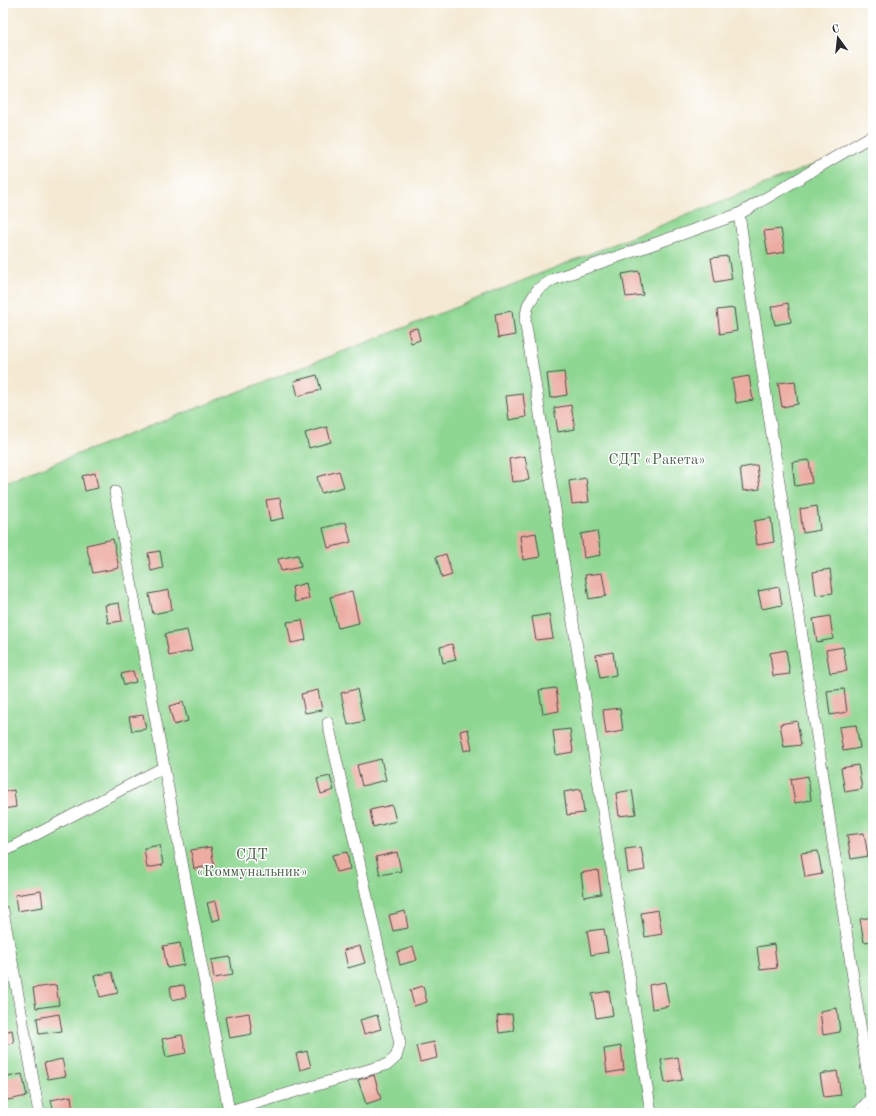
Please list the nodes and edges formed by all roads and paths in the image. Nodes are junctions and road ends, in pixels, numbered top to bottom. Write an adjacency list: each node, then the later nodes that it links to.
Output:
1 (873, 135): 2 (lane)
2 (739, 214): 8 (lane); 11 (lane)
3 (115, 492): 5 (lane)
4 (328, 724): 9 (lane)
5 (164, 767): 6 (lane); 9 (lane)
6 (3, 852)
7 (3, 911): 10 (lane)
8 (872, 1097): 12 (lane)
9 (226, 1112)
10 (39, 1113)
11 (651, 1113)
12 (858, 1113)

